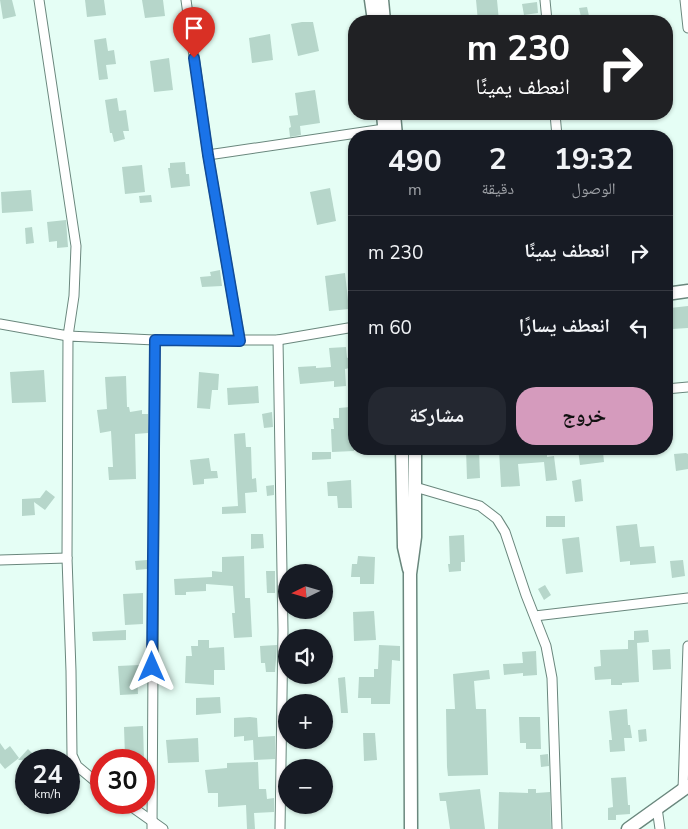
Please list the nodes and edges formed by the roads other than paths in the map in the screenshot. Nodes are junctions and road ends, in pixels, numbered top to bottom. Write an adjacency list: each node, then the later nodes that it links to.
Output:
1 (39, 0): 17 (street)
2 (186, 0): 12 (street)
3 (371, 0): 7 (main road)
4 (382, 0): 8 (main road)
5 (545, 0): 9 (street)
6 (685, 0): 10 (street)
7 (373, 15)
8 (383, 15)
9 (546, 15)
10 (688, 28)
11 (348, 138): 12 (street)
12 (208, 155): 20 (street)
13 (688, 291): 14 (main road)
14 (673, 293)
15 (0, 324): 17 (street)
16 (348, 328): 19 (street)
17 (68, 336): 18 (street); 26 (street)
18 (155, 340): 20 (street); 36 (street)
19 (278, 340): 20 (street); 38 (street)
20 (240, 341)
21 (688, 387): 22 (street)
22 (673, 389)
23 (402, 455): 28 (main road)
24 (414, 455): 25 (main road)
25 (415, 486): 28 (main road); 30 (street)
26 (67, 558): 27 (street); 32 (street)
27 (0, 560)
28 (410, 574): 39 (main road)
29 (688, 598): 30 (street)
30 (535, 616): 40 (street)
31 (688, 646): 33 (street)
32 (90, 777)
33 (685, 787): 34 (main road)
34 (657, 808): 41 (main road); 42 (street)
35 (139, 814): 36 (street)
36 (152, 825): 37 (street)
37 (163, 829)
38 (280, 829)
39 (411, 829)
40 (557, 829)
41 (628, 829)
42 (660, 829)

